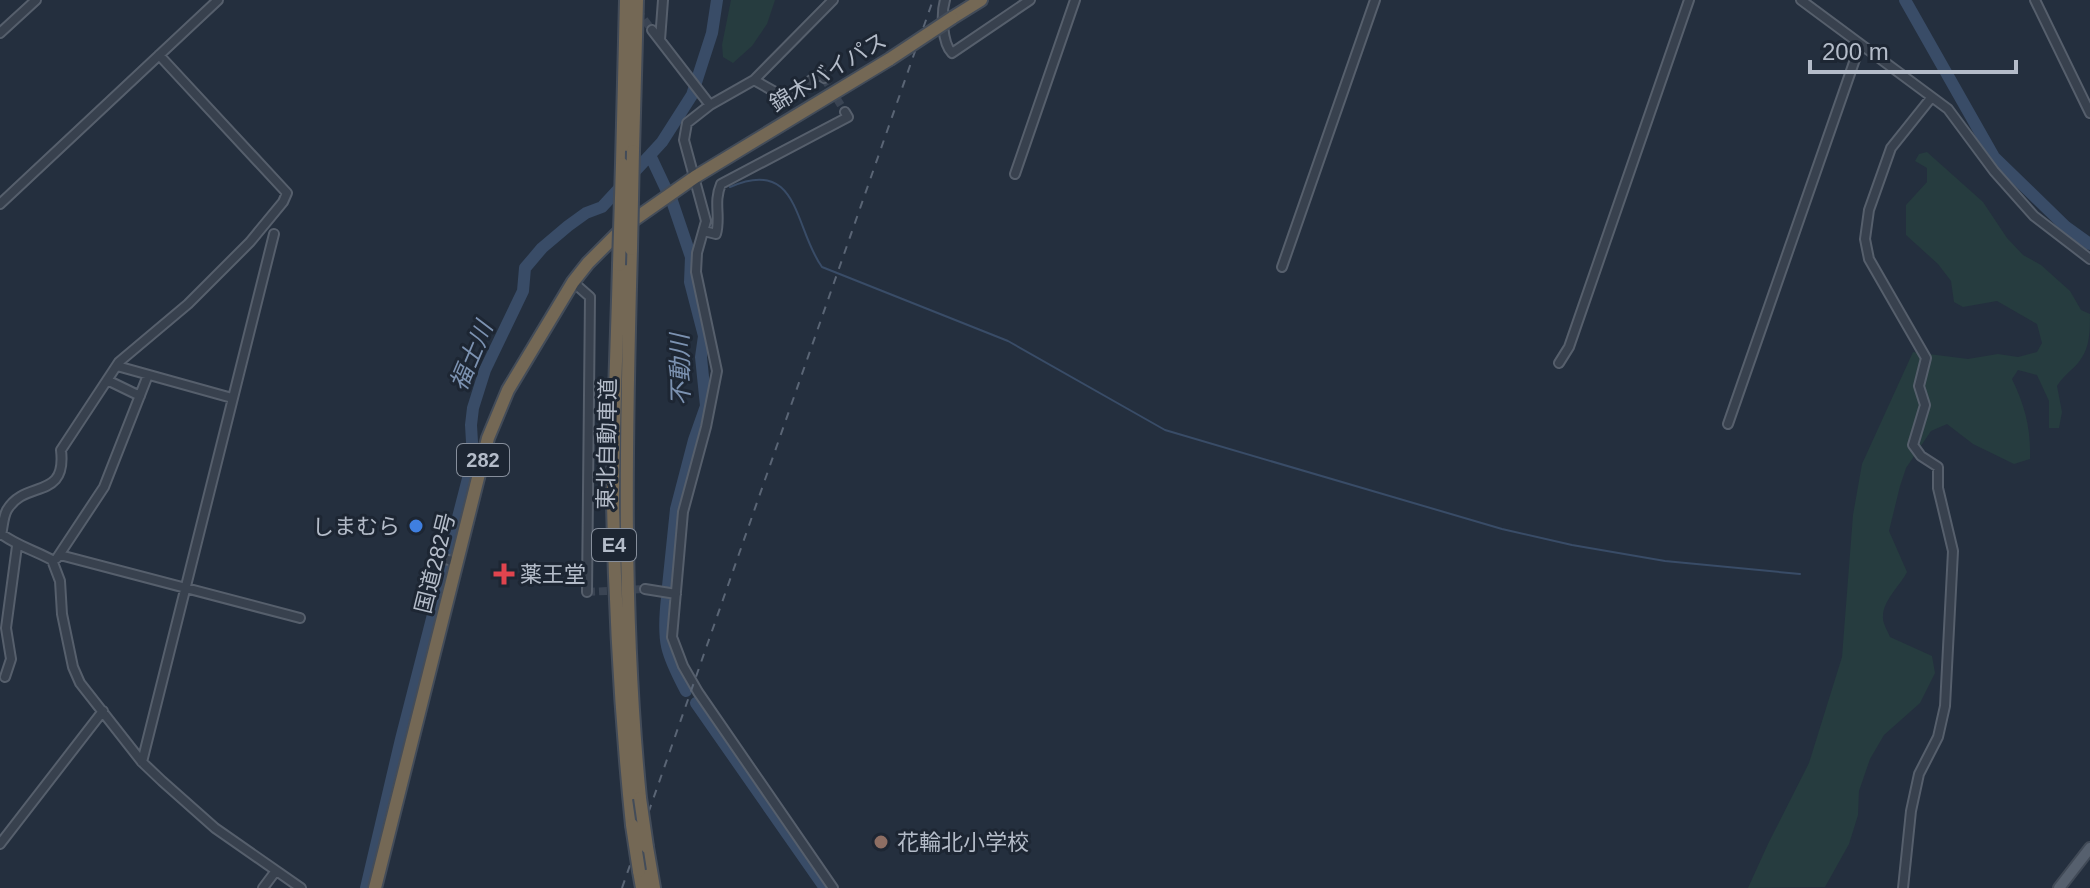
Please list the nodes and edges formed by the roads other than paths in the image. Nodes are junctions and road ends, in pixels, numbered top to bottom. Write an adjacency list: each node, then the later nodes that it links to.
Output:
1 (36, 0): 16 (street)
2 (218, 0): 19 (street)
3 (626, 0): 60 (highway, 東北自動車道 / E4, bridge)
4 (637, 0): 61 (highway, 東北自動車道 / E4, bridge)
5 (663, 0): 17 (street)
6 (833, 0): 21 (street)
7 (945, 0): 9 (street)
8 (981, 0): 27 (highway, 錦木バイパス / 282, bridge)
9 (1030, 0)
10 (1075, 0): 26 (street)
11 (1375, 0): 32 (street)
12 (1689, 0): 34 (street)
13 (1801, 0): 18 (street)
14 (2035, 0): 25 (street)
15 (652, 30): 17 (street)
16 (0, 33)
17 (660, 41): 23 (street)
18 (1860, 45): 22 (street); 40 (street)
19 (159, 55): 28 (street); 35 (street)
20 (824, 78): 21 (street)
21 (754, 80): 23 (street)
22 (1931, 98): 31 (street); 63 (street)
23 (710, 105): 27 (street)
24 (845, 112): 29 (street)
25 (2090, 113)
26 (1015, 174)
27 (695, 177): 29 (street); 33 (highway, 国道282号 / 282)
28 (0, 204)
29 (704, 231): 49 (street)
30 (274, 234): 39 (street)
31 (2090, 259)
32 (1282, 267)
33 (573, 282): 45 (highway, 国道282号 / 282); 48 (street)
34 (1559, 363)
35 (117, 366): 36 (street); 37 (street)
36 (148, 375): 38 (street); 39 (street)
37 (107, 380): 38 (street); 41 (street)
38 (140, 396): 43 (street)
39 (232, 398): 46 (street)
40 (1728, 424)
41 (1, 534): 42 (street)
42 (17, 546): 43 (street); 51 (street)
43 (56, 558): 46 (street); 52 (street)
44 (441, 558): 45 (street)
45 (456, 562): 59 (highway, 国道282号 / 282)
46 (187, 587): 50 (street); 53 (street)
47 (645, 589): 49 (street)
48 (587, 592)
49 (676, 594): 62 (street)
50 (300, 618)
51 (5, 677)
52 (103, 711): 53 (street); 54 (street)
53 (142, 762): 56 (street)
54 (0, 844)
55 (2090, 848): 64 (main road)
56 (275, 872): 57 (street); 58 (street)
57 (263, 888)
58 (301, 888)
59 (375, 888)
60 (642, 888)
61 (654, 888)
62 (833, 888)
63 (1903, 888)
64 (2059, 888)

